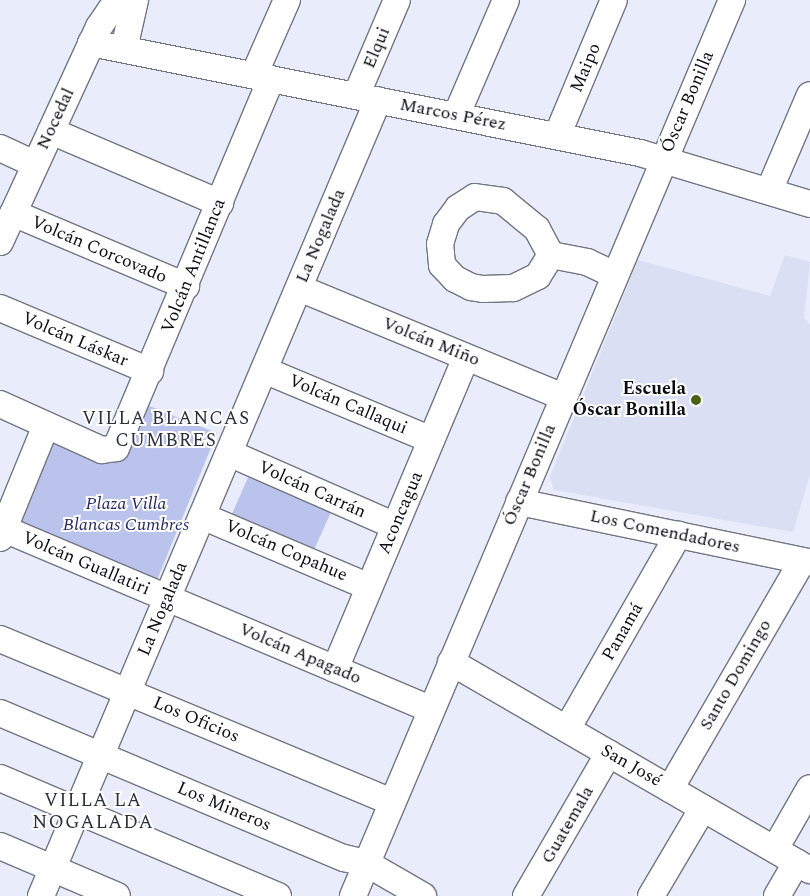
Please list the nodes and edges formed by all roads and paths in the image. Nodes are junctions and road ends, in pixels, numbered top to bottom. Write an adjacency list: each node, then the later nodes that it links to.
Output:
1 (117, 0): 8 (street, Nocedal)
2 (135, 0): 9 (street)
3 (287, 0): 10 (street, Volcán Antillanca)
4 (397, 0): 12 (street, Elqui)
5 (506, 0): 13 (street)
6 (614, 0): 15 (street, Maipo)
7 (732, 0): 17 (street, Óscar Bonilla)
8 (91, 43): 9 (street, Marcos Pérez); 14 (street, Nocedal)
9 (124, 49): 10 (street, Marcos Pérez)
10 (263, 77): 12 (street, Marcos Pérez); 20 (street, Volcán Antillanca)
11 (810, 95): 19 (street)
12 (367, 98): 13 (street, Marcos Pérez); 27 (street, La Nogalada)
13 (456, 116): 15 (street, Marcos Pérez)
14 (51, 131): 18 (street, Nocedal); 20 (street)
15 (557, 136): 17 (street, Marcos Pérez)
16 (0, 148): 18 (street)
17 (664, 158): 19 (street, Marcos Pérez); 25 (street, Óscar Bonilla)
18 (35, 164): 22 (street, Nocedal)
19 (769, 191): 21 (street, Marcos Pérez)
20 (220, 203): 26 (street, Volcán Antillanca)
21 (810, 204)
22 (13, 213): 23 (street, Nocedal); 26 (street, Volcán Corcovado)
23 (0, 242)
24 (551, 255): 25 (street)
25 (615, 275): 32 (street, Óscar Bonilla)
26 (186, 286): 31 (street, Volcán Antillanca)
27 (299, 288): 29 (street, Volcán Miño); 30 (street, La Nogalada)
28 (0, 308): 31 (street, Volcán Láskar)
29 (466, 357): 32 (street, Volcán Miño); 35 (street, Aconcagua)
30 (264, 370): 35 (street, Volcán Callaqui); 36 (street, La Nogalada)
31 (150, 372): 34 (street, Volcán Antillanca)
32 (563, 397): 37 (street, Óscar Bonilla)
33 (0, 404): 34 (street)
34 (46, 425): 40 (street)
35 (431, 440): 39 (street, Aconcagua)
36 (229, 453): 38 (street, La Nogalada); 39 (street, Volcán Carrán)
37 (519, 502): 41 (street, Los Comendadores); 46 (street, Óscar Bonilla)
38 (202, 516): 43 (street, Volcán Copahue); 44 (street, La Nogalada)
39 (395, 526): 43 (street, Aconcagua)
40 (2, 534): 44 (street, Volcán Guallatiri)
41 (678, 535): 42 (street, Los Comendadores); 51 (street, Panamá)
42 (806, 561): 56 (street, Santo Domingo)
43 (369, 587): 47 (street, Aconcagua)
44 (168, 598): 47 (street, Volcán Apagado); 48 (street, La Nogalada)
45 (0, 639): 48 (street, Los Oficios)
46 (451, 662): 49 (street, Óscar Bonilla); 51 (street, San José)
47 (335, 669): 49 (street, Volcán Apagado)
48 (128, 692): 53 (street, La Nogalada); 57 (street, Los Oficios)
49 (431, 709): 57 (street, Óscar Bonilla)
50 (0, 713): 53 (street, Los Mineros)
51 (567, 729): 52 (street, San José)
52 (609, 753): 56 (street, San José); 69 (street, Guatemala)
53 (101, 755): 59 (street, La Nogalada); 62 (street, Los Mineros)
54 (0, 778): 59 (street)
55 (810, 788): 61 (street)
56 (670, 789): 58 (street, San José)
57 (392, 802): 62 (street, Óscar Bonilla)
58 (703, 808): 61 (street, San José); 70 (street)
59 (77, 811): 63 (street, La Nogalada); 66 (street)
60 (0, 846): 63 (street)
61 (794, 860): 71 (street)
62 (366, 863): 67 (street, Óscar Bonilla); 68 (street, Los Mineros)
63 (53, 869): 64 (street, La Nogalada); 65 (street)
64 (41, 896)
65 (117, 896)
66 (278, 896)
67 (352, 896)
68 (423, 896)
69 (526, 896)
70 (651, 896)
71 (777, 896)

